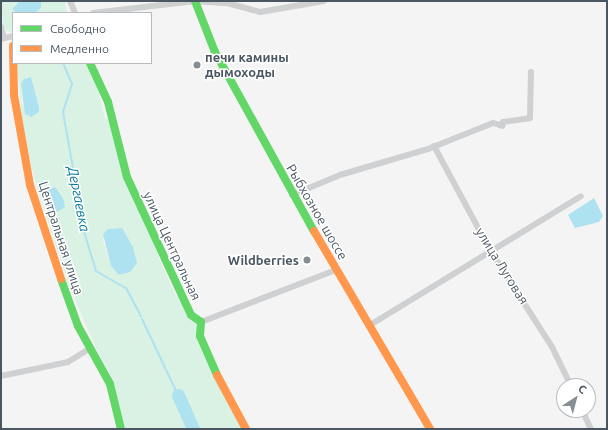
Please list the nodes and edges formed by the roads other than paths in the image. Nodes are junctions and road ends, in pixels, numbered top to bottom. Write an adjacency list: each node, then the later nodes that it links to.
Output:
1 (70, 1): 4 (street)
2 (195, 1): 3 (street); 5 (street); 12 (street, Рыбхозное шоссе)
3 (324, 1)
4 (75, 12)
5 (102, 12)
6 (1, 27): 7 (street)
7 (3, 39)
8 (13, 64): 18 (street, Центральная улица)
9 (90, 64): 16 (street, улица Центральная)
10 (531, 72): 11 (street)
11 (434, 146): 12 (street); 14 (street, улица Луговая)
12 (292, 195): 15 (street, Рыбхозное шоссе)
13 (581, 196): 14 (street)
14 (490, 250): 17 (street); 20 (street, улица Луговая)
15 (336, 270): 16 (street); 17 (street, Рыбхозное шоссе)
16 (201, 322): 23 (street)
17 (370, 325): 24 (street, Рыбхозное шоссе)
18 (90, 348): 19 (street); 22 (street, Центральная улица)
19 (1, 376)
20 (567, 378)
21 (586, 418): 25 (street)
22 (121, 429)
23 (246, 429)
24 (430, 429)
25 (591, 429)

